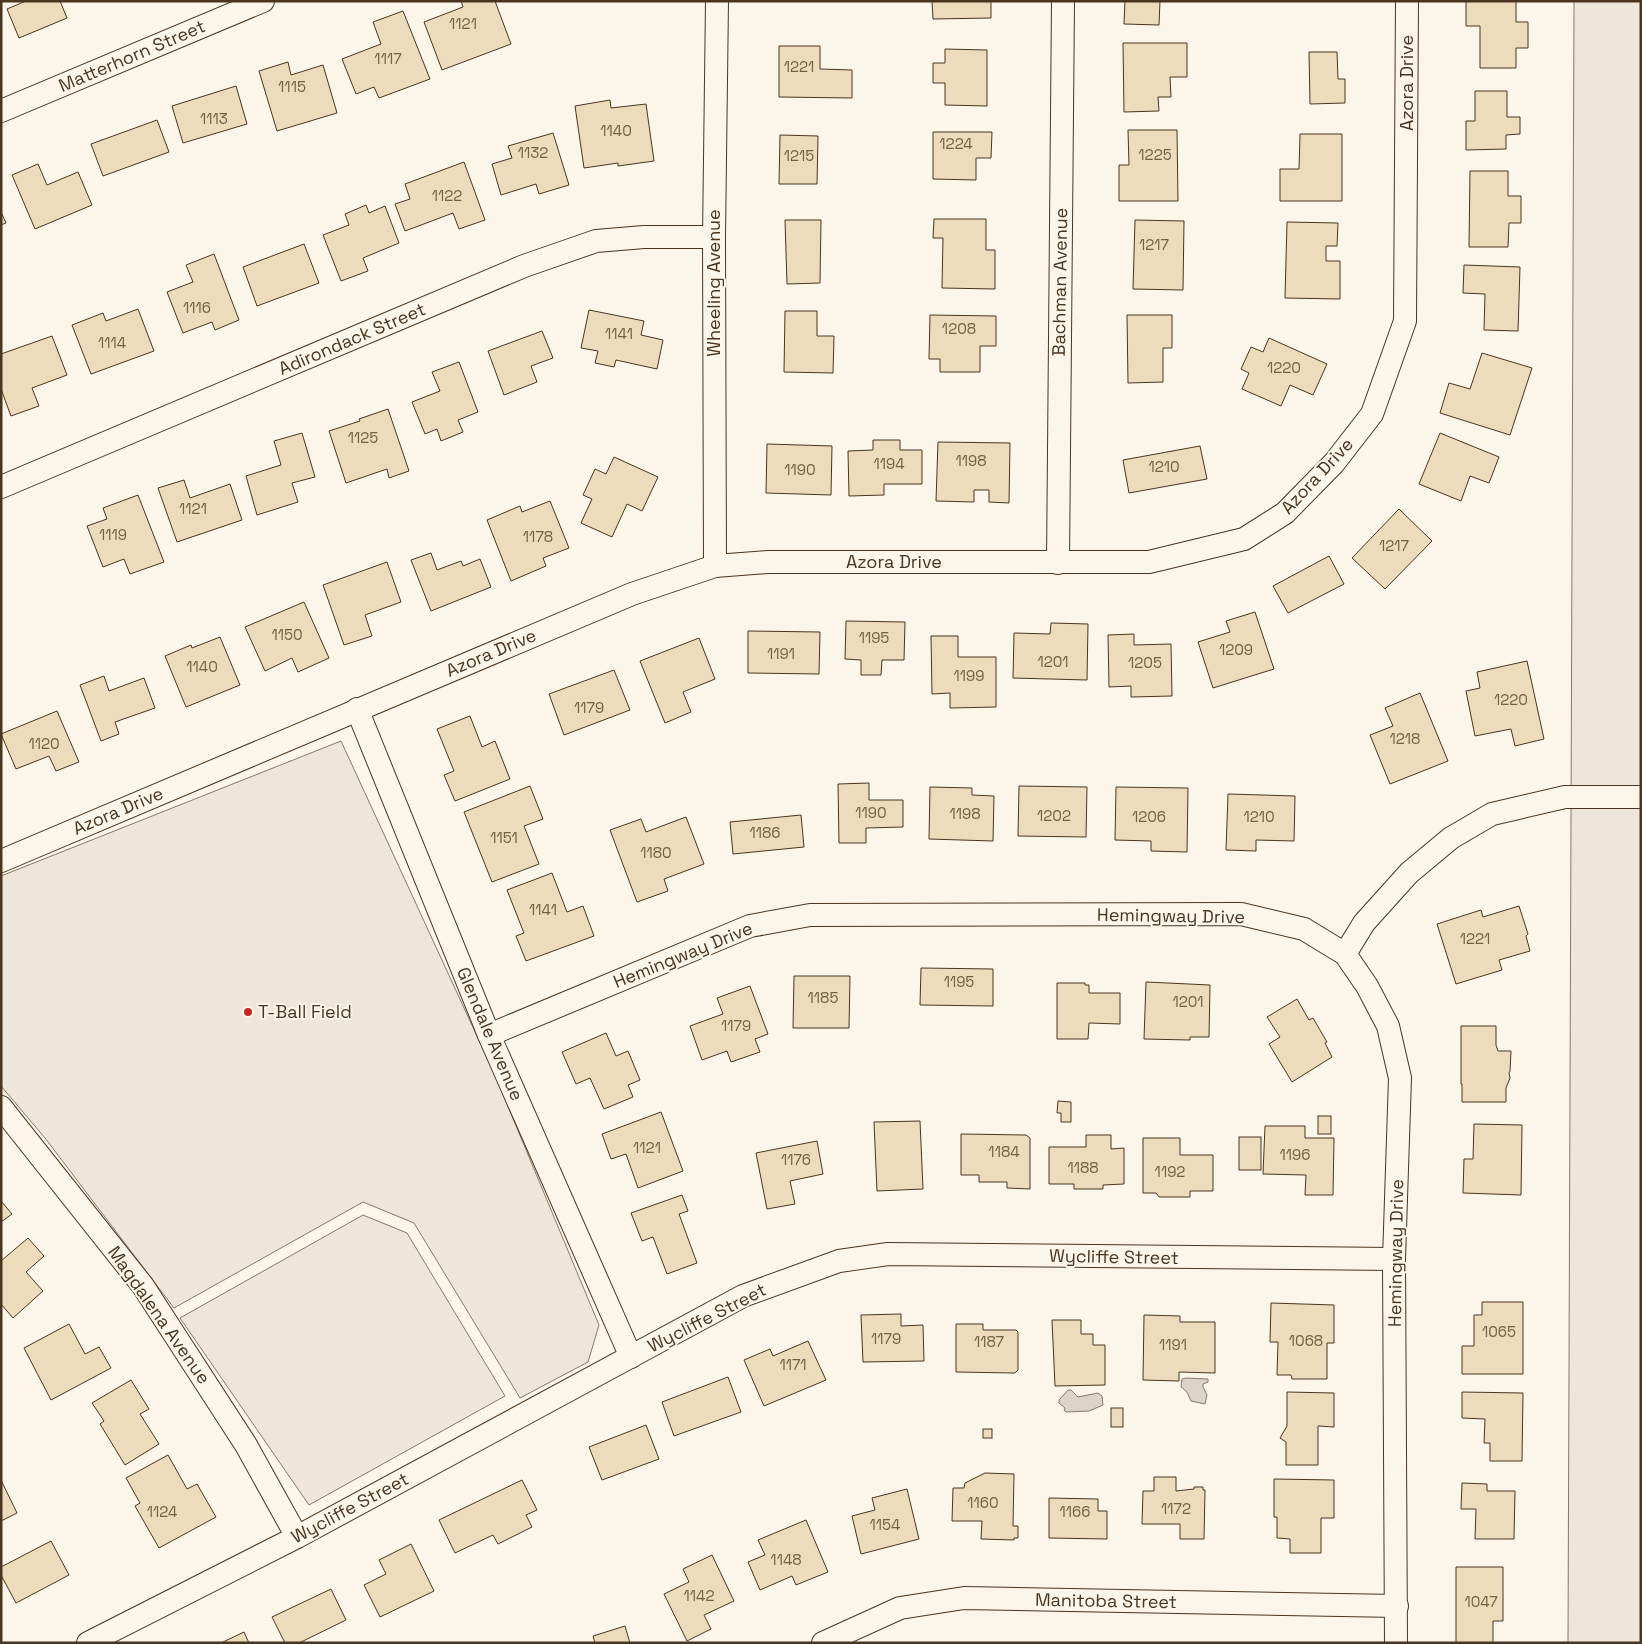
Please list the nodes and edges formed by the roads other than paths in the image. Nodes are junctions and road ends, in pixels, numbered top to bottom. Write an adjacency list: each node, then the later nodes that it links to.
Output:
1 (263, 1): 5 (street, Matterhorn Street)
2 (717, 1): 6 (street, Wheeling Avenue)
3 (1063, 1): 8 (street, Bachman Avenue)
4 (1407, 1): 8 (street, Azora Drive)
5 (1, 111)
6 (714, 237): 7 (street, Adirondack Street); 9 (street, Wheeling Avenue)
7 (1, 487)
8 (1058, 563): 9 (street, Azora Drive)
9 (715, 566): 10 (street, Azora Drive)
10 (357, 709): 12 (street, Azora Drive); 14 (street, Glendale Avenue)
11 (1641, 797): 13 (street)
12 (1, 861)
13 (1345, 954): 14 (street, Hemingway Drive); 16 (street, Hemingway Drive)
14 (489, 1035): 17 (street, Glendale Avenue)
15 (1, 1107): 18 (street, Magdalena Avenue)
16 (1394, 1259): 17 (street, Wycliffe Street); 19 (street, Hemingway Drive)
17 (631, 1357): 18 (street, Wycliffe Street)
18 (297, 1537): 20 (street, Wycliffe Street)
19 (1397, 1606): 21 (street, Manitoba Street); 22 (street, Hemingway Drive)
20 (88, 1643)
21 (823, 1643)
22 (1396, 1643)

